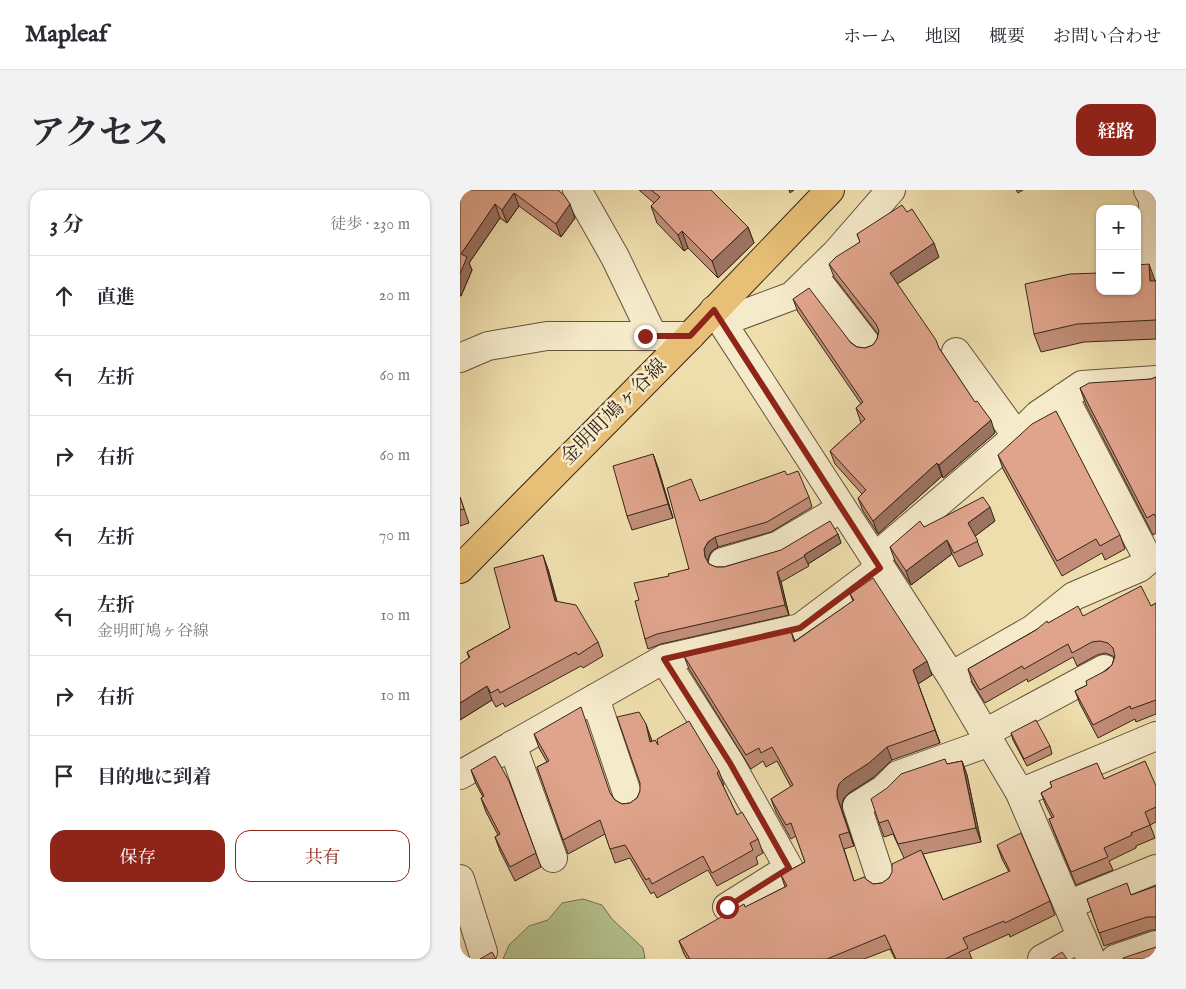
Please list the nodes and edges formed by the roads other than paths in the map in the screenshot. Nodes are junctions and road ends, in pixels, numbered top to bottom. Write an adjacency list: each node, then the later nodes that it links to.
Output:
1 (576, 190): 8 (street)
2 (830, 190): 7 (main road, 金明町鳩ヶ谷線)
3 (891, 190): 6 (street)
4 (1148, 190): 5 (street)
5 (1156, 266)
6 (813, 276): 7 (street); 10 (street)
7 (718, 316): 9 (main road, 金明町鳩ヶ谷線); 16 (street)
8 (653, 336): 9 (street); 12 (street)
9 (690, 336): 19 (main road, 金明町鳩ヶ谷線)
10 (868, 346)
11 (956, 352): 15 (street)
12 (460, 358)
13 (1156, 380): 14 (street)
14 (1064, 397): 15 (street); 20 (street)
15 (1017, 436): 18 (street)
16 (842, 508): 17 (street); 18 (street)
17 (723, 562)
18 (877, 563): 21 (street); 23 (street)
19 (460, 569)
20 (1151, 570): 23 (street)
21 (664, 659): 24 (street); 36 (street)
22 (1104, 669): 26 (street)
23 (951, 676): 26 (street)
24 (596, 698): 27 (street); 30 (street)
25 (1156, 736): 29 (street)
26 (988, 737): 29 (street); 34 (street)
27 (512, 745): 28 (street); 31 (street)
28 (460, 775)
29 (1020, 793): 35 (street)
30 (630, 802)
31 (554, 858)
32 (1156, 869): 35 (street)
33 (460, 879): 39 (street)
34 (882, 882)
35 (1068, 904): 38 (street)
36 (727, 907)
37 (1156, 945): 41 (street)
38 (1087, 948): 40 (street)
39 (483, 952)
40 (1042, 959)
41 (1115, 959)

